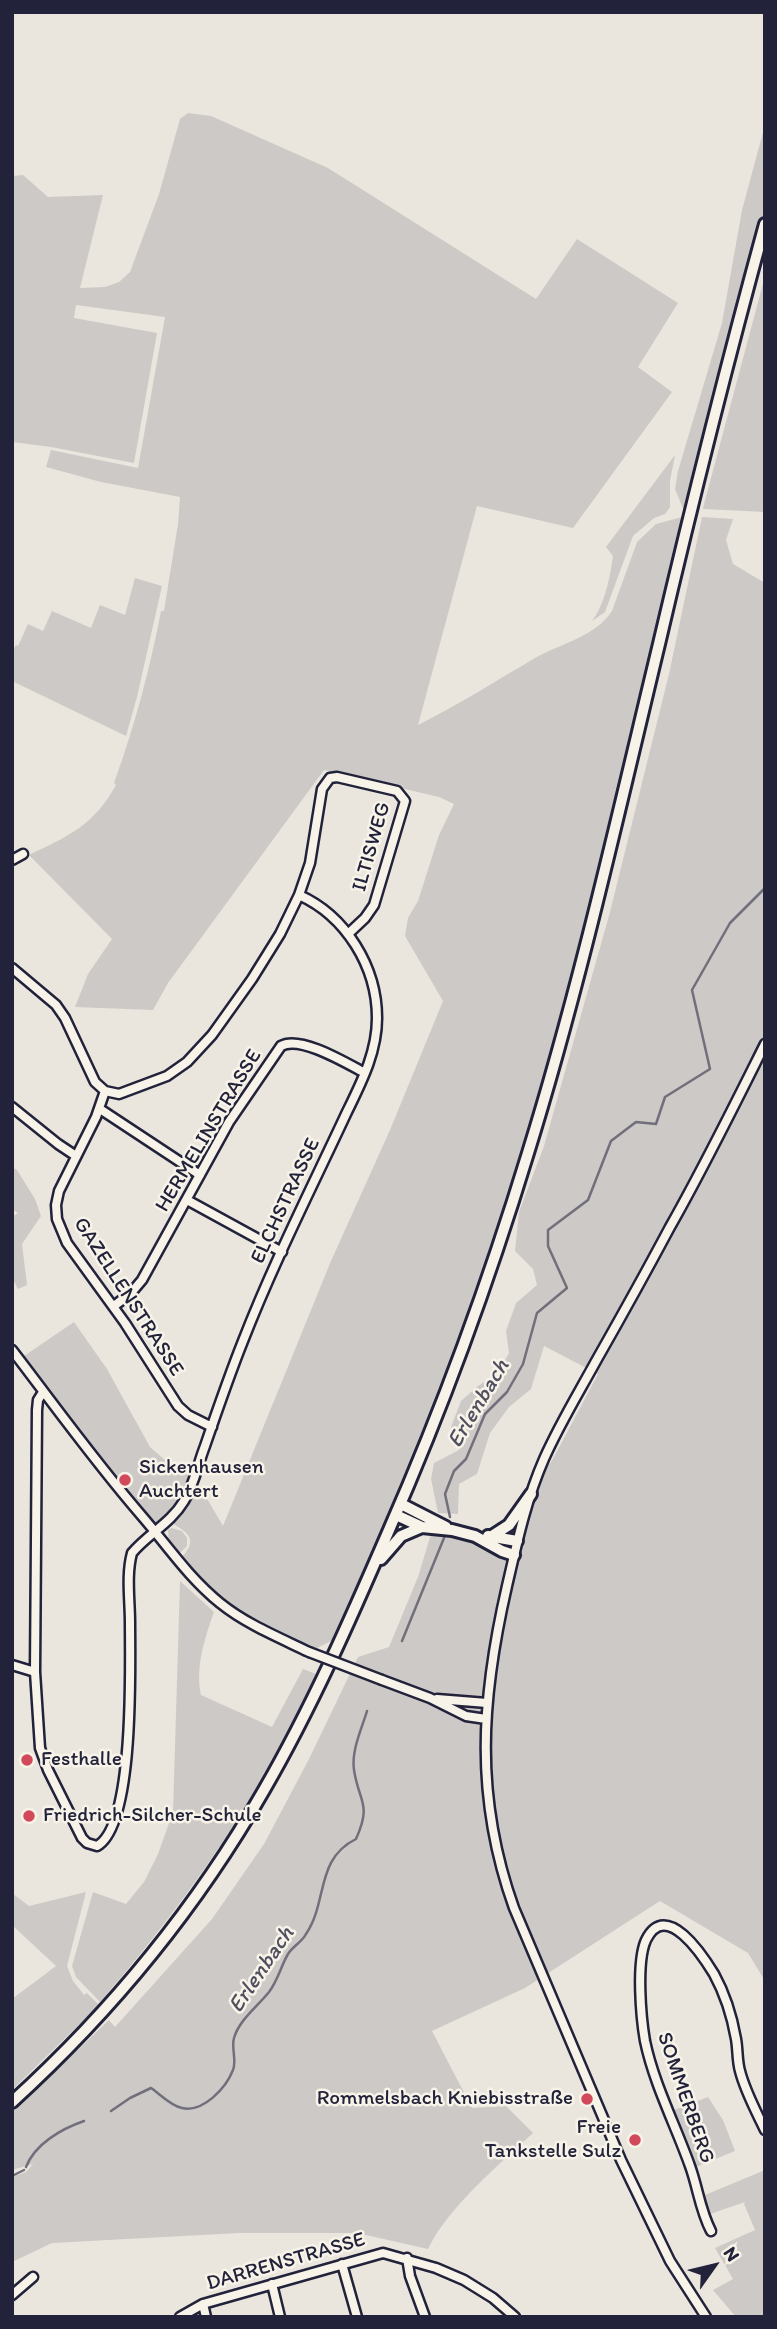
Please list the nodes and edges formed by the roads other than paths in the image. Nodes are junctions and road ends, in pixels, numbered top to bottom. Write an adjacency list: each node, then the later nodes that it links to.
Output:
1 (765, 224): 21 (main road)
2 (23, 854): 3 (street)
3 (12, 860)
4 (299, 895): 5 (street, ELCHSTRASSE); 5 (street, ILTISWEG); 9 (street)
5 (348, 934): 8 (street, ELCHSTRASSE)
6 (12, 968): 9 (street)
7 (765, 1044): 20 (street)
8 (365, 1073): 13 (street, HERMELINSTRASSE); 15 (street, ELCHSTRASSE)
9 (105, 1091): 11 (street, GAZELLENSTRASSE)
10 (12, 1107): 12 (street)
11 (100, 1109): 12 (street, GAZELLENSTRASSE); 13 (street)
12 (76, 1156): 16 (street, GAZELLENSTRASSE)
13 (200, 1175): 14 (street, HERMELINSTRASSE)
14 (187, 1200): 15 (street); 16 (street, HERMELINSTRASSE)
15 (282, 1252): 19 (street, ELCHSTRASSE)
16 (114, 1306): 19 (street, GAZELLENSTRASSE)
17 (12, 1350): 18 (street)
18 (43, 1392): 24 (street); 31 (street)
19 (212, 1427): 24 (street, ELCHSTRASSE)
20 (531, 1494): 26 (main road); 27 (street)
21 (399, 1509): 22 (main road); 23 (main road); 29 (main road)
22 (422, 1527): 23 (main road); 29 (main road)
23 (452, 1530): 25 (main road)
24 (155, 1534): 31 (street, ELCHSTRASSE); 32 (street, bridge)
25 (475, 1536): 26 (main road); 28 (main road)
26 (492, 1536): 27 (main road)
27 (517, 1541): 28 (street)
28 (514, 1555): 33 (street)
29 (371, 1572): 35 (main road)
30 (12, 1665): 31 (street)
31 (35, 1672)
32 (430, 1698): 33 (street); 34 (street)
33 (486, 1703): 34 (street)
34 (486, 1719): 50 (street)
35 (12, 2102)
36 (765, 2130): 37 (street, SOMMERBERG)
37 (711, 2231)
38 (407, 2258): 39 (street, DARRENSTRASSE); 48 (street); 49 (street, DARRENSTRASSE)
39 (342, 2264): 41 (street, DARRENSTRASSE); 47 (street)
40 (33, 2277): 42 (street)
41 (272, 2284): 43 (street, DARRENSTRASSE); 46 (street)
42 (12, 2295)
43 (203, 2304): 44 (street, DARRENSTRASSE); 45 (street)
44 (180, 2317)
45 (206, 2317)
46 (280, 2317)
47 (357, 2317)
48 (425, 2317)
49 (515, 2317)
50 (706, 2317)

